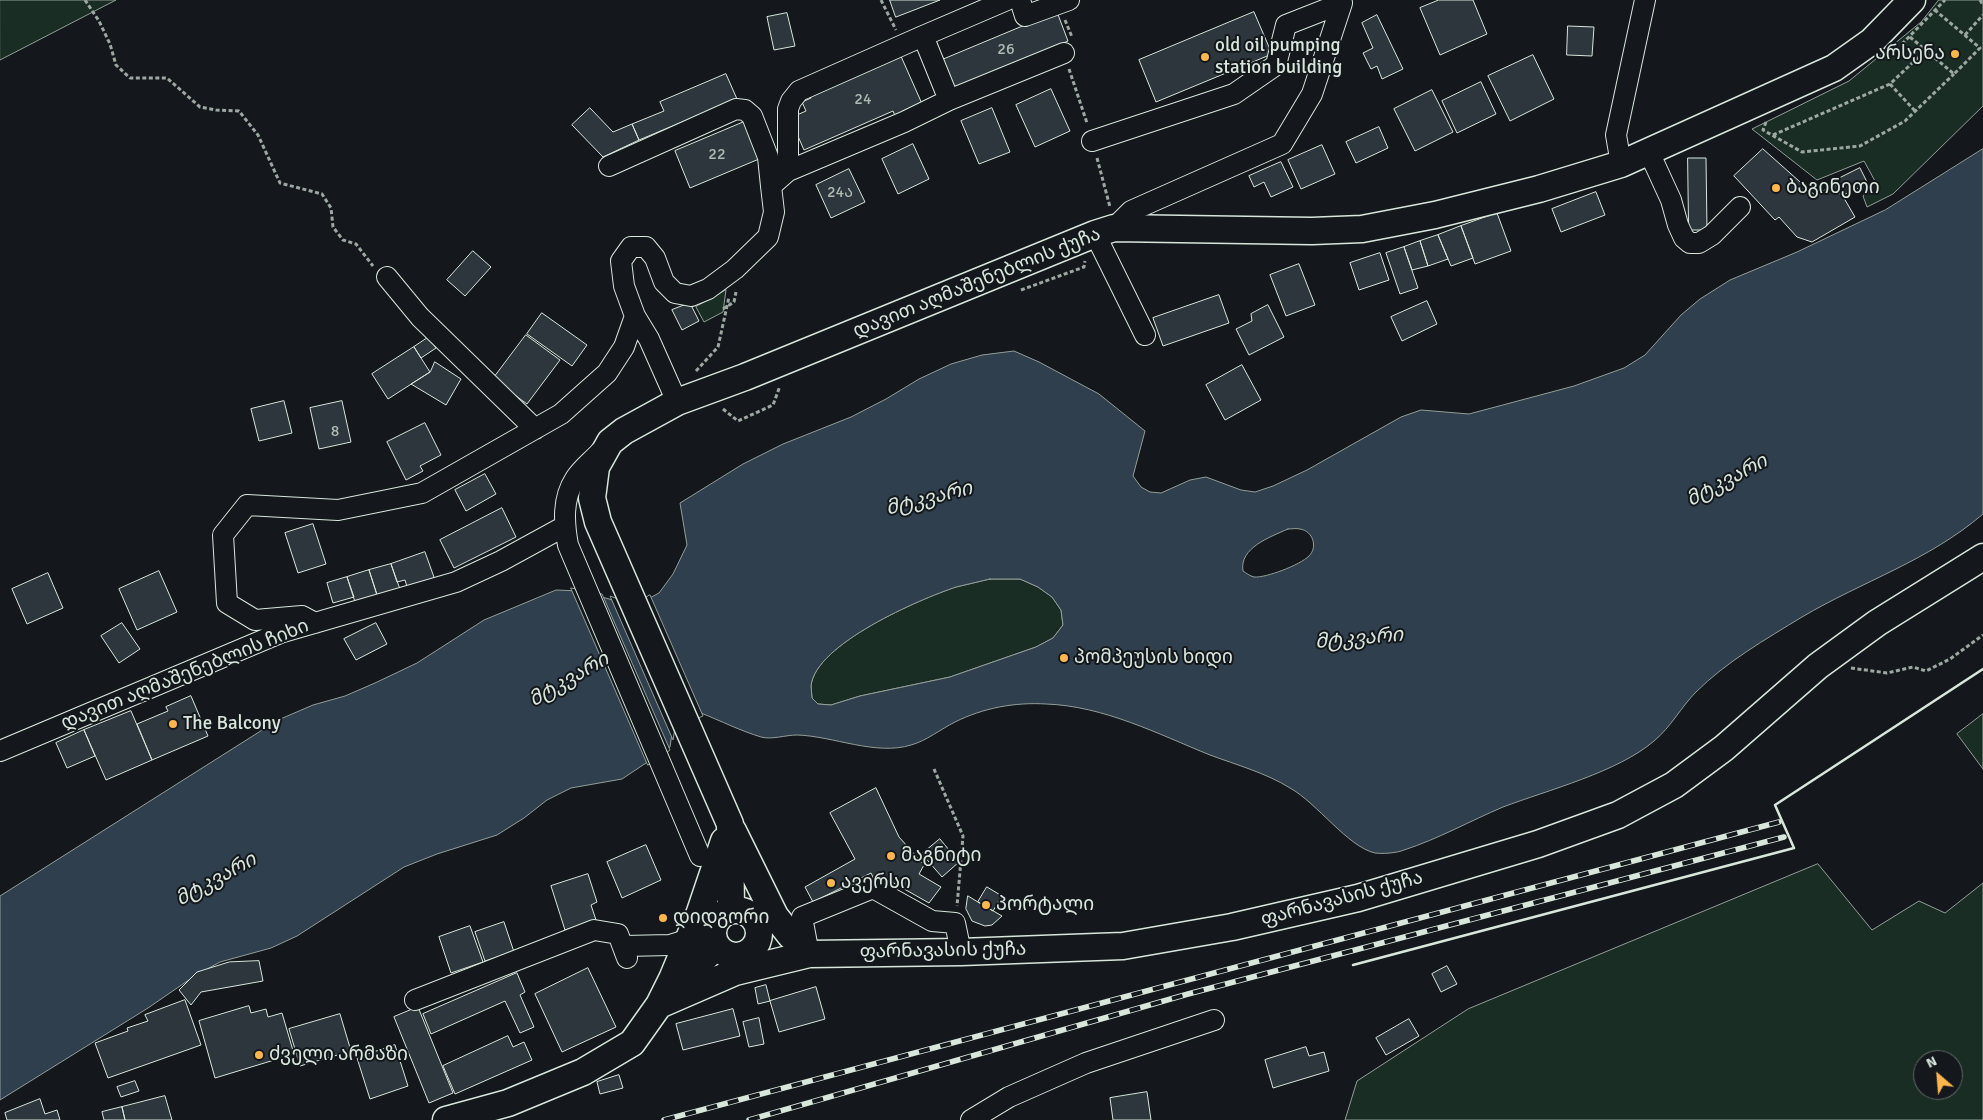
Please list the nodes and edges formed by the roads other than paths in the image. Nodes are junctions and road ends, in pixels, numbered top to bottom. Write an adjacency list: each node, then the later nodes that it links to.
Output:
1 (1007, 0): 7 (street)
2 (1020, 0): 5 (street)
3 (1645, 0): 12 (street)
4 (1912, 0): 11 (main road, დავით აღმაშენებლის ქუჩა)
5 (1064, 2)
6 (1341, 2): 10 (street); 17 (street)
7 (923, 36): 9 (street); 14 (street)
8 (1064, 53): 9 (street)
9 (949, 100): 14 (street)
10 (1092, 140)
11 (1653, 151): 12 (main road, დავით აღმაშენებლის ქუჩა); 16 (street)
12 (1621, 164): 17 (main road, დავით აღმაშენებლის ქუჩა)
13 (609, 166): 15 (street)
14 (788, 171): 15 (street)
15 (772, 186): 19 (street)
16 (1740, 207)
17 (1107, 225): 20 (street); 21 (main road, დავით აღმაშენებლის ქუჩა)
18 (391, 282): 22 (street)
19 (635, 316): 21 (street); 22 (street)
20 (1145, 335)
21 (675, 398): 23 (main road, დავით აღმაშენებლის ქუჩა)
22 (535, 429): 26 (street)
23 (610, 442): 24 (street, დავით აღმაშენებლის ქუჩა); 28 (main road, დავით აღმაშენებლის ქუჩა)
24 (566, 536): 26 (street, დავით აღმაშენებლის ჩიხი); 29 (street)
25 (1983, 557): 33 (main road, ფარნავასის ქუჩა)
26 (315, 622): 27 (street, დავით აღმაშენებლის ჩიხი)
27 (0, 751)
28 (727, 815): 30 (main road); 32 (main road); 34 (main road, დავით აღმაშენებლის ქუჩა)
29 (700, 856)
30 (731, 910): 31 (main road); 32 (main road)
31 (760, 934): 32 (main road); 34 (main road)
32 (706, 940): 35 (street); 36 (main road)
33 (961, 952): 34 (main road, ფარნავასის ქუჩა); 34 (street)
34 (808, 954): 36 (main road)
35 (415, 1000)
36 (659, 1004): 38 (main road)
37 (1214, 1020): 39 (street)
38 (446, 1120)
39 (971, 1120)

